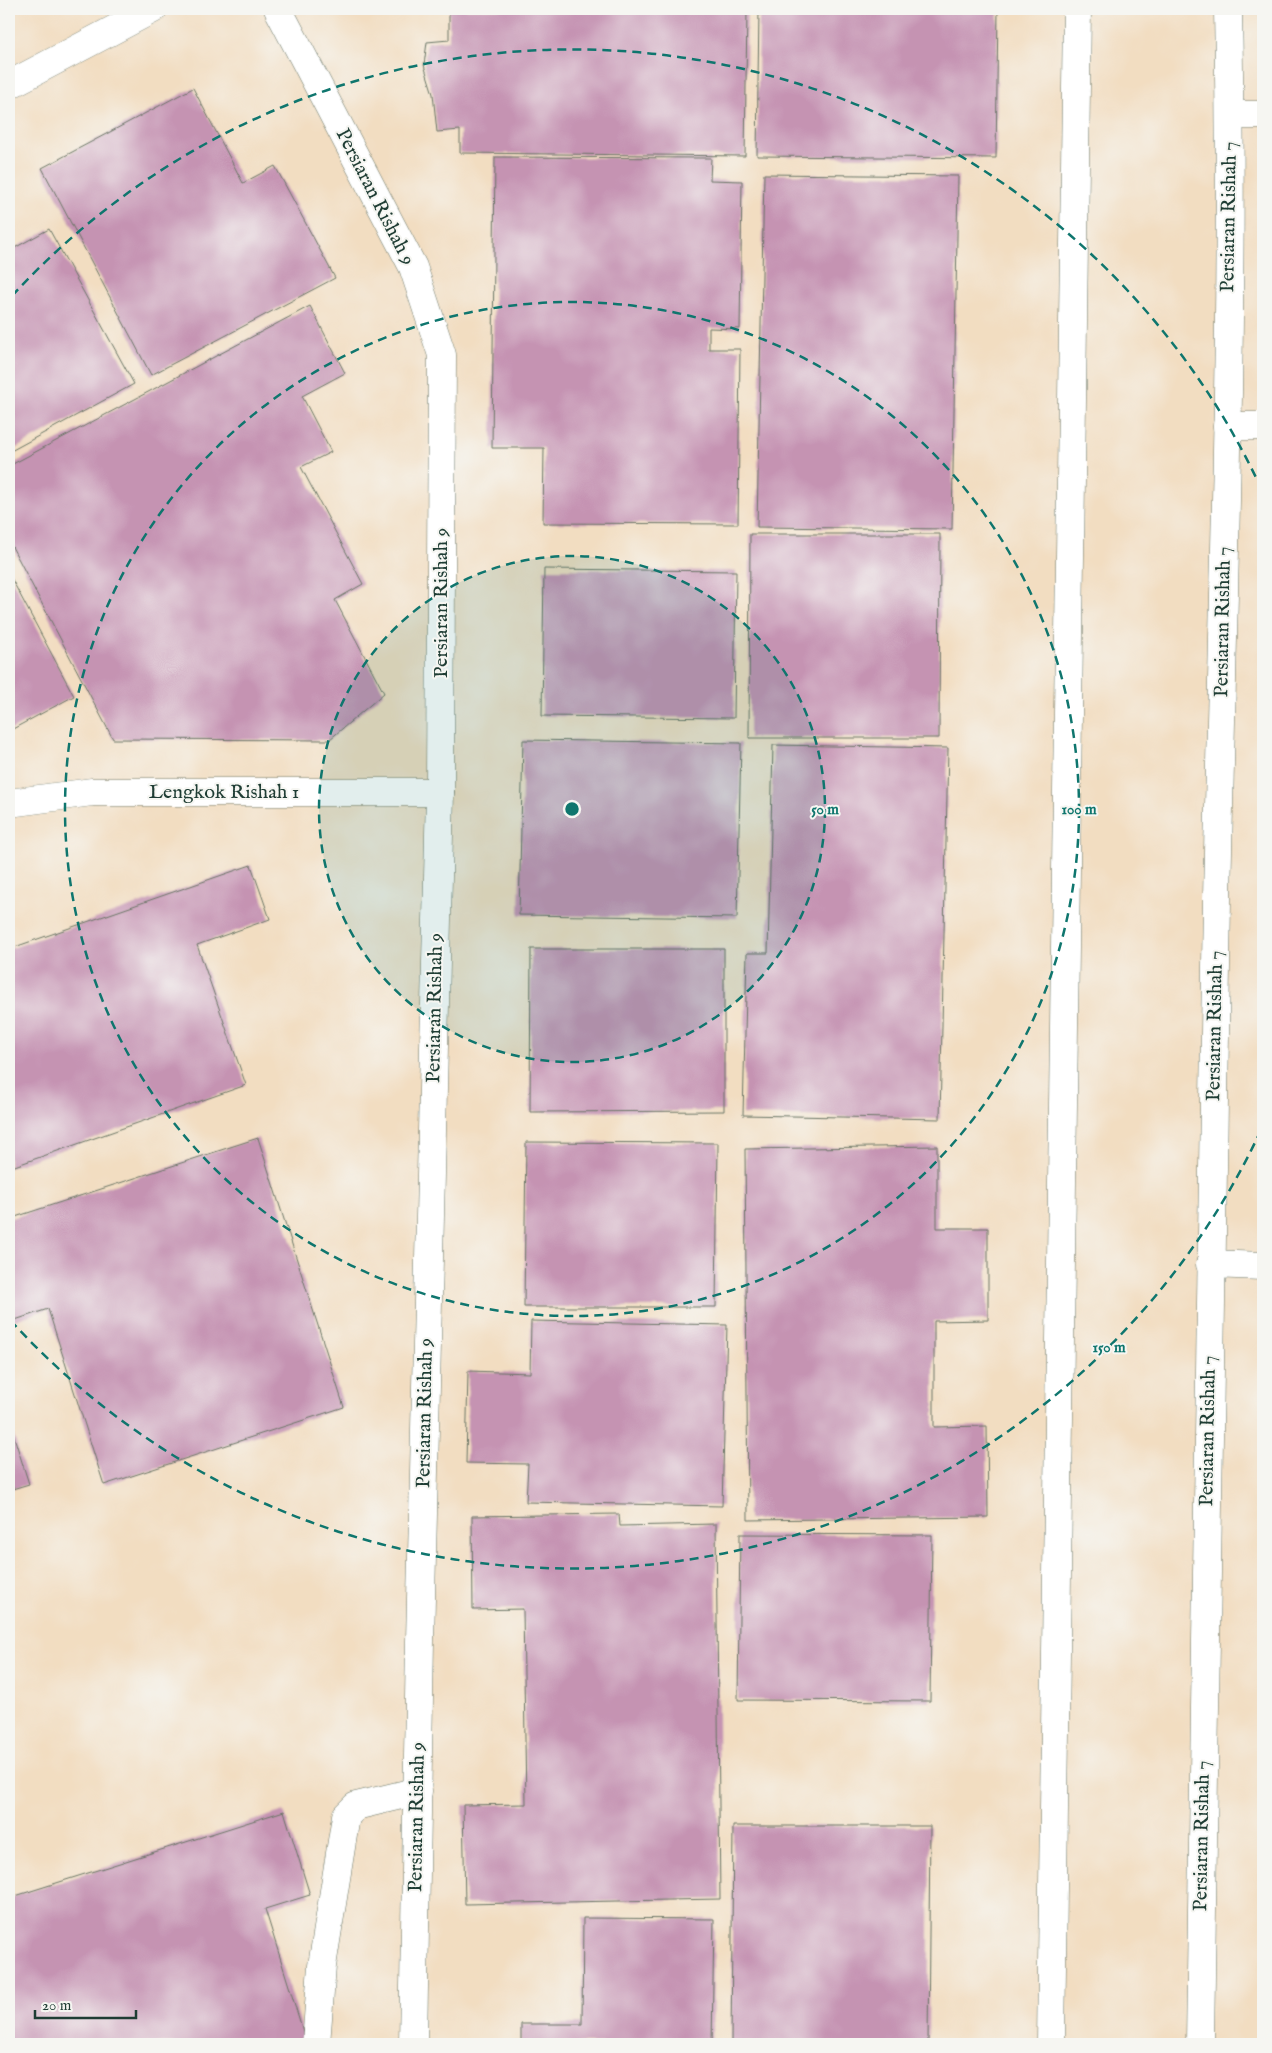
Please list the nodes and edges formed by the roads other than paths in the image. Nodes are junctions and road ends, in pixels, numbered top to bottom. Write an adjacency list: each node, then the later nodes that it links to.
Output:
1 (153, 9): 5 (street)
2 (278, 9): 10 (street, Persiaran Rishah 9)
3 (1077, 9): 17 (street)
4 (1228, 9): 6 (street, Persiaran Rishah 7)
5 (9, 85)
6 (1230, 115): 7 (street); 8 (street, Persiaran Rishah 7)
7 (1263, 115)
8 (1227, 426): 9 (street); 12 (street, Persiaran Rishah 7)
9 (1263, 426)
10 (440, 792): 11 (street, Lengkok Rishah 1); 14 (street, Persiaran Rishah 9)
11 (9, 803)
12 (1210, 1264): 13 (street); 18 (street, Persiaran Rishah 7)
13 (1263, 1266)
14 (418, 1791): 15 (street); 16 (street, Persiaran Rishah 9)
15 (316, 2044)
16 (413, 2044)
17 (1051, 2044)
18 (1200, 2044)

